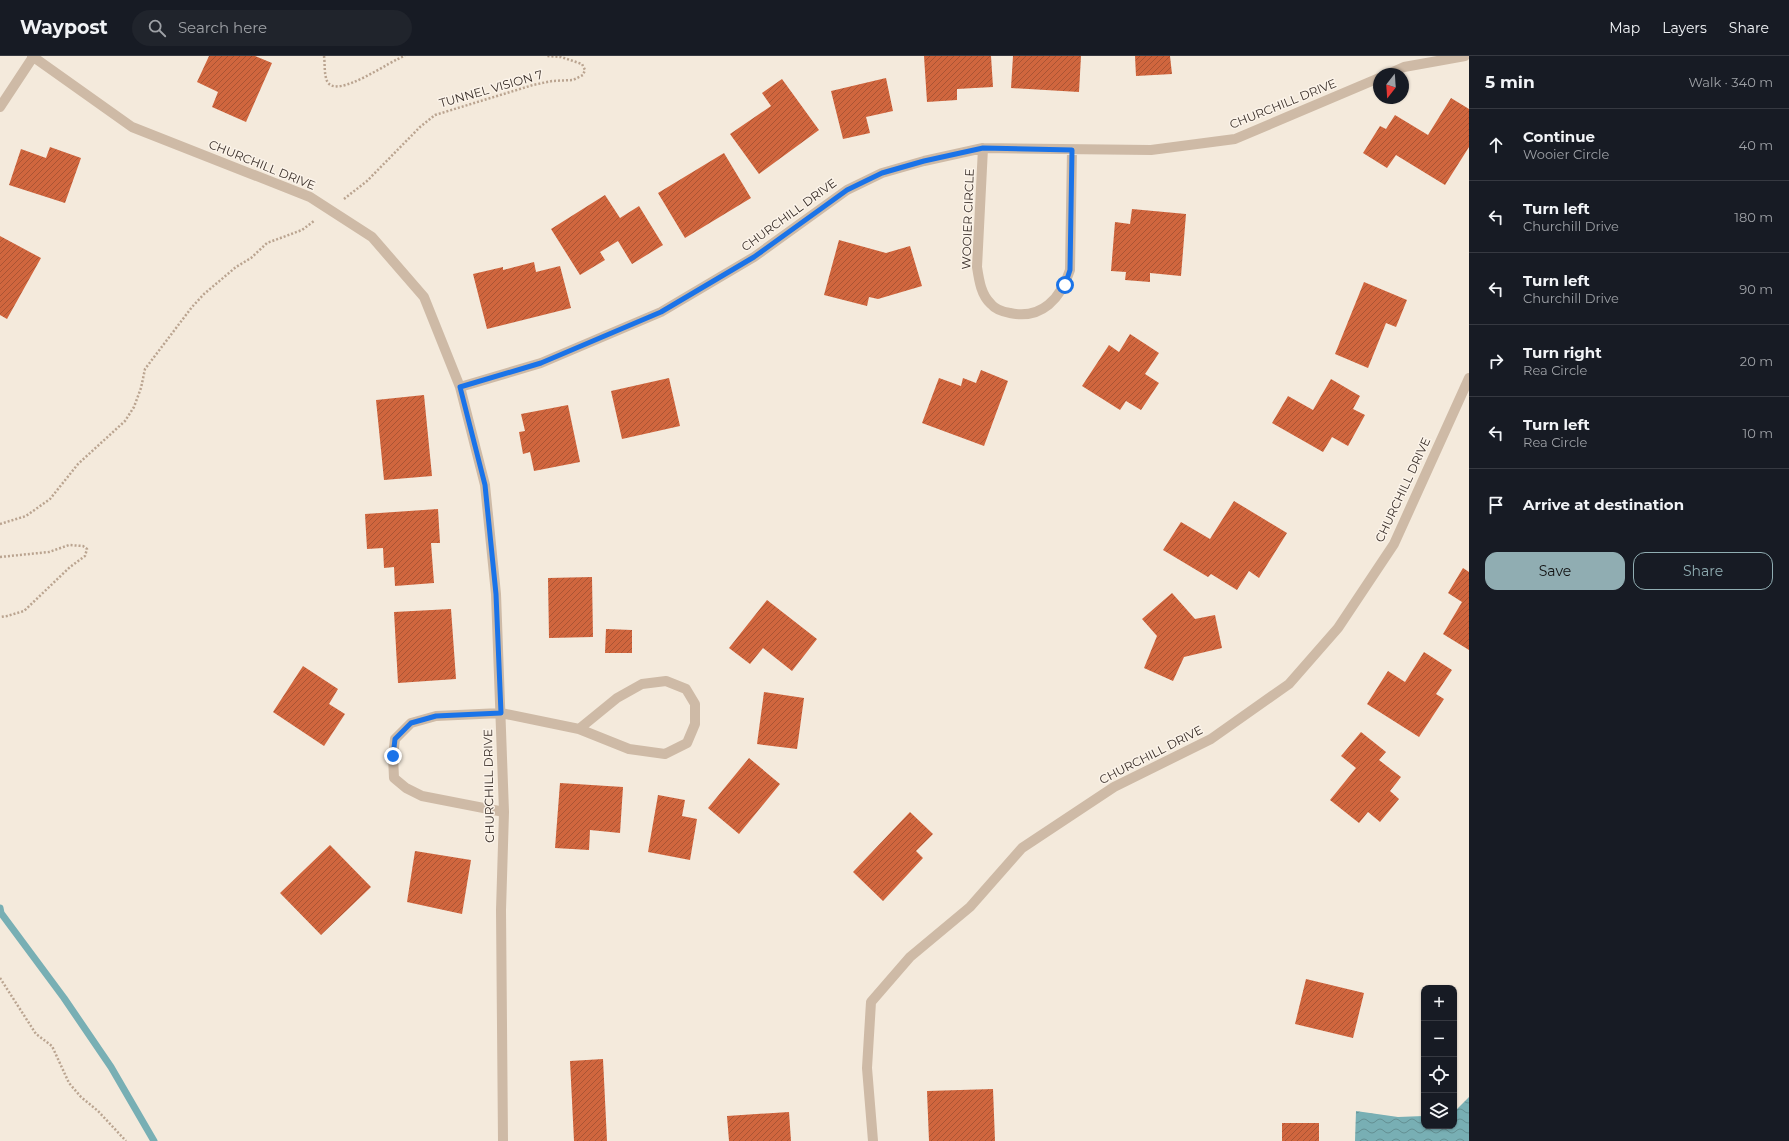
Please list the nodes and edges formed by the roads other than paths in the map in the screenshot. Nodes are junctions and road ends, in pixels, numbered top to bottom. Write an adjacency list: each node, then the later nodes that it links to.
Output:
1 (1465, 56): 3 (street)
2 (32, 57): 5 (street); 9 (street, CHURCHILL DRIVE)
3 (1402, 68)
4 (1373, 81): 7 (street, CHURCHILL DRIVE)
5 (0, 107)
6 (983, 148): 7 (street, CHURCHILL DRIVE); 7 (street, WOOIER CIRCLE); 9 (street, CHURCHILL DRIVE)
7 (1072, 150)
8 (1469, 378): 14 (street, CHURCHILL DRIVE)
9 (460, 387): 10 (street, CHURCHILL DRIVE)
10 (501, 713): 11 (street); 12 (street, CHURCHILL DRIVE); 12 (street)
11 (579, 729): 11 (street)
12 (504, 812): 13 (street, CHURCHILL DRIVE)
13 (503, 1141)
14 (872, 1141)

